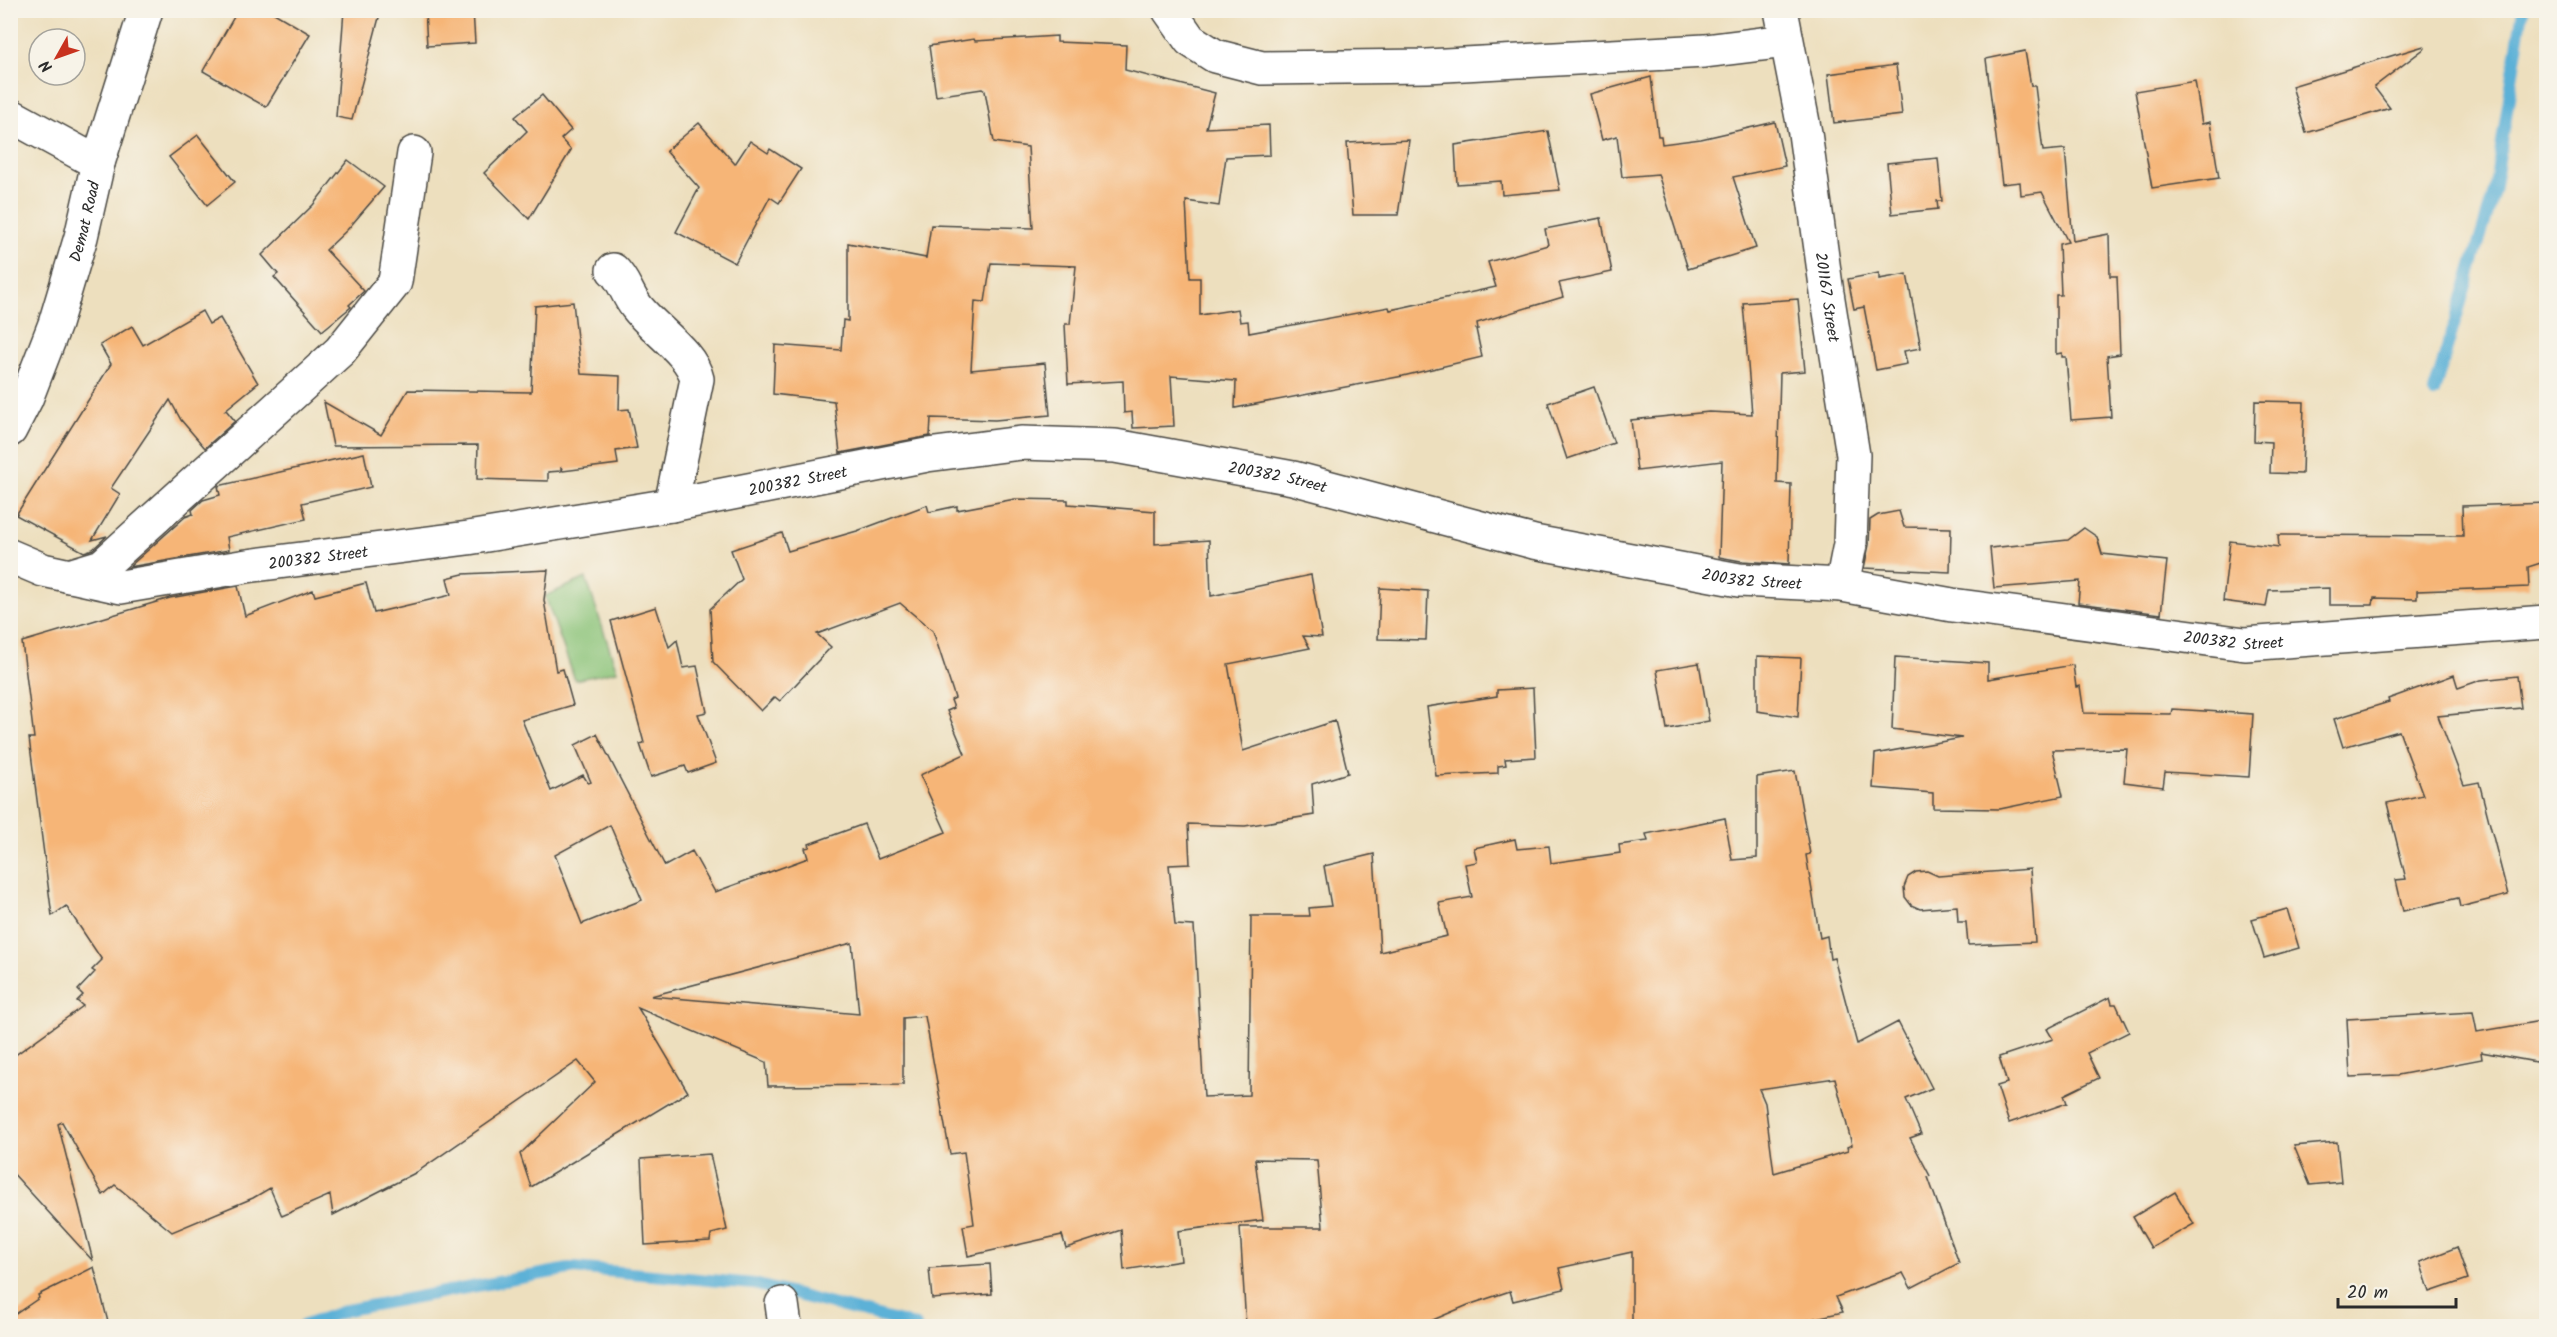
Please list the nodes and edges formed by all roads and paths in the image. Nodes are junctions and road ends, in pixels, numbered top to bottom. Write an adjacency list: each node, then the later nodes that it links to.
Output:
1 (146, 10): 6 (street, Demat Road)
2 (1169, 10): 3 (street)
3 (1783, 26): 12 (street, 201167 Street)
4 (10, 115): 6 (street)
5 (414, 153): 11 (street)
6 (98, 163): 8 (street, Demat Road)
7 (613, 270): 9 (street)
8 (10, 430)
9 (672, 505): 11 (street, 200382 Street); 12 (street, 200382 Street)
10 (10, 556): 11 (street, 200382 Street)
11 (69, 576)
12 (1842, 585): 13 (street, 200382 Street)
13 (2547, 622)

